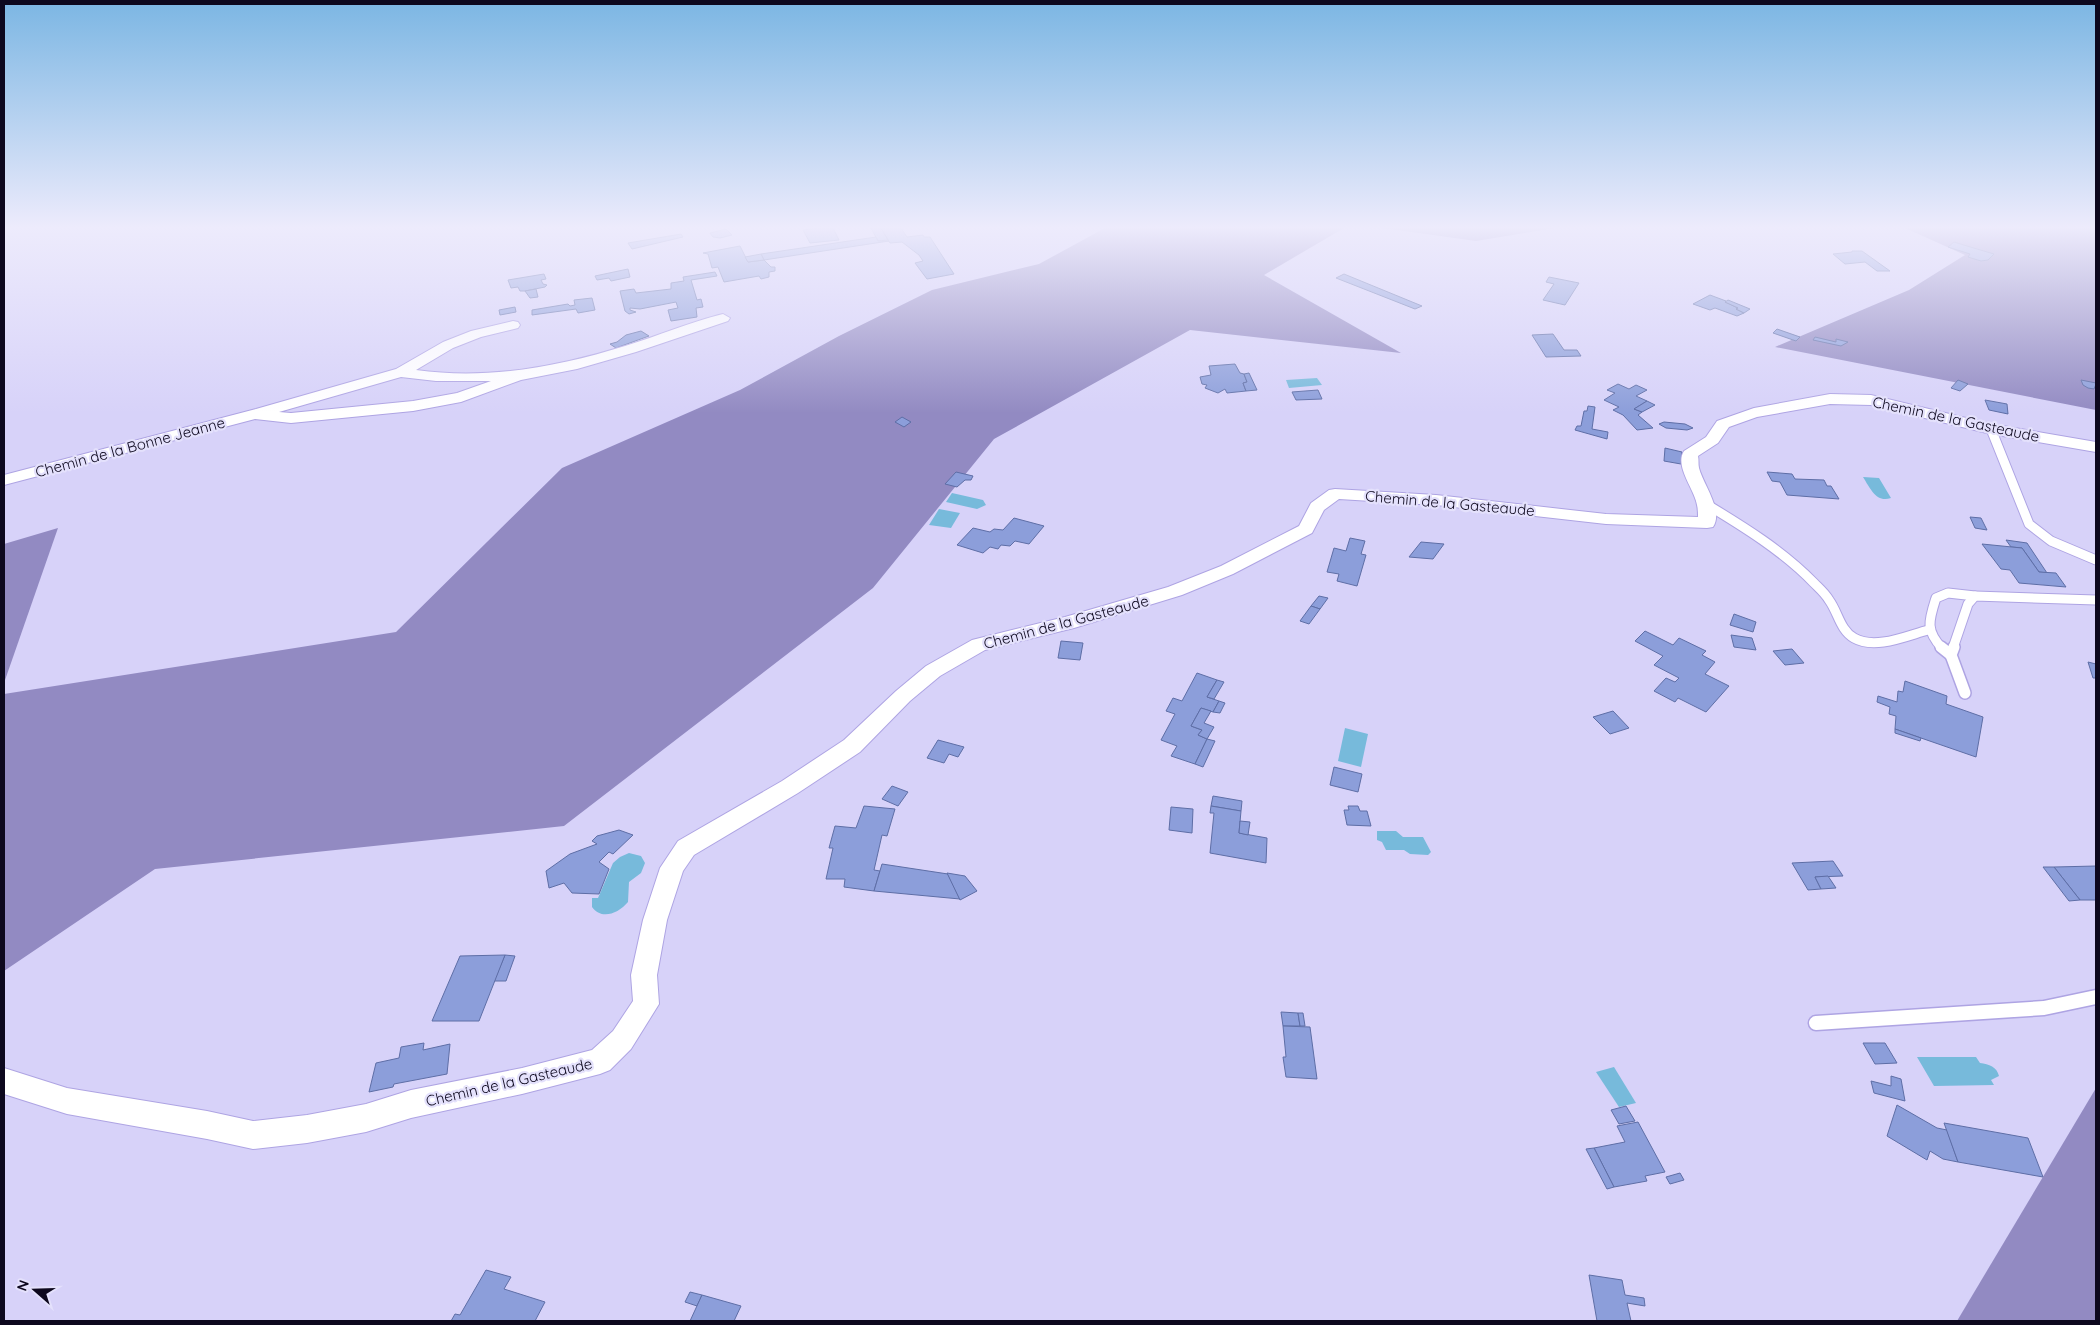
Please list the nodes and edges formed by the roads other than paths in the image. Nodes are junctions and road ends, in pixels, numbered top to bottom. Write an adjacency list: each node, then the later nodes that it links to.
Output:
1 (724, 318): 4 (street)
2 (513, 325): 3 (street, Chemin de la Bonne Jeanne)
3 (401, 372): 4 (street, Chemin de la Bonne Jeanne); 5 (street, Chemin de la Bonne Jeanne)
4 (518, 376): 5 (street, Chemin de la Bonne Jeanne)
5 (255, 414): 8 (street, Chemin de la Bonne Jeanne)
6 (1991, 430): 7 (street, Chemin de la Gasteaude); 9 (street, Chemin de la Gasteaude); 10 (lane)
7 (2096, 447)
8 (4, 480)
9 (1706, 504): 13 (lane); 18 (street, Chemin de la Gasteaude)
10 (2096, 560)
11 (1975, 596): 12 (lane); 13 (lane); 14 (lane)
12 (2096, 600)
13 (1928, 630): 14 (lane)
14 (1951, 655): 15 (lane)
15 (1965, 693)
16 (2096, 997): 17 (lane)
17 (1816, 1023)
18 (4, 1080)

